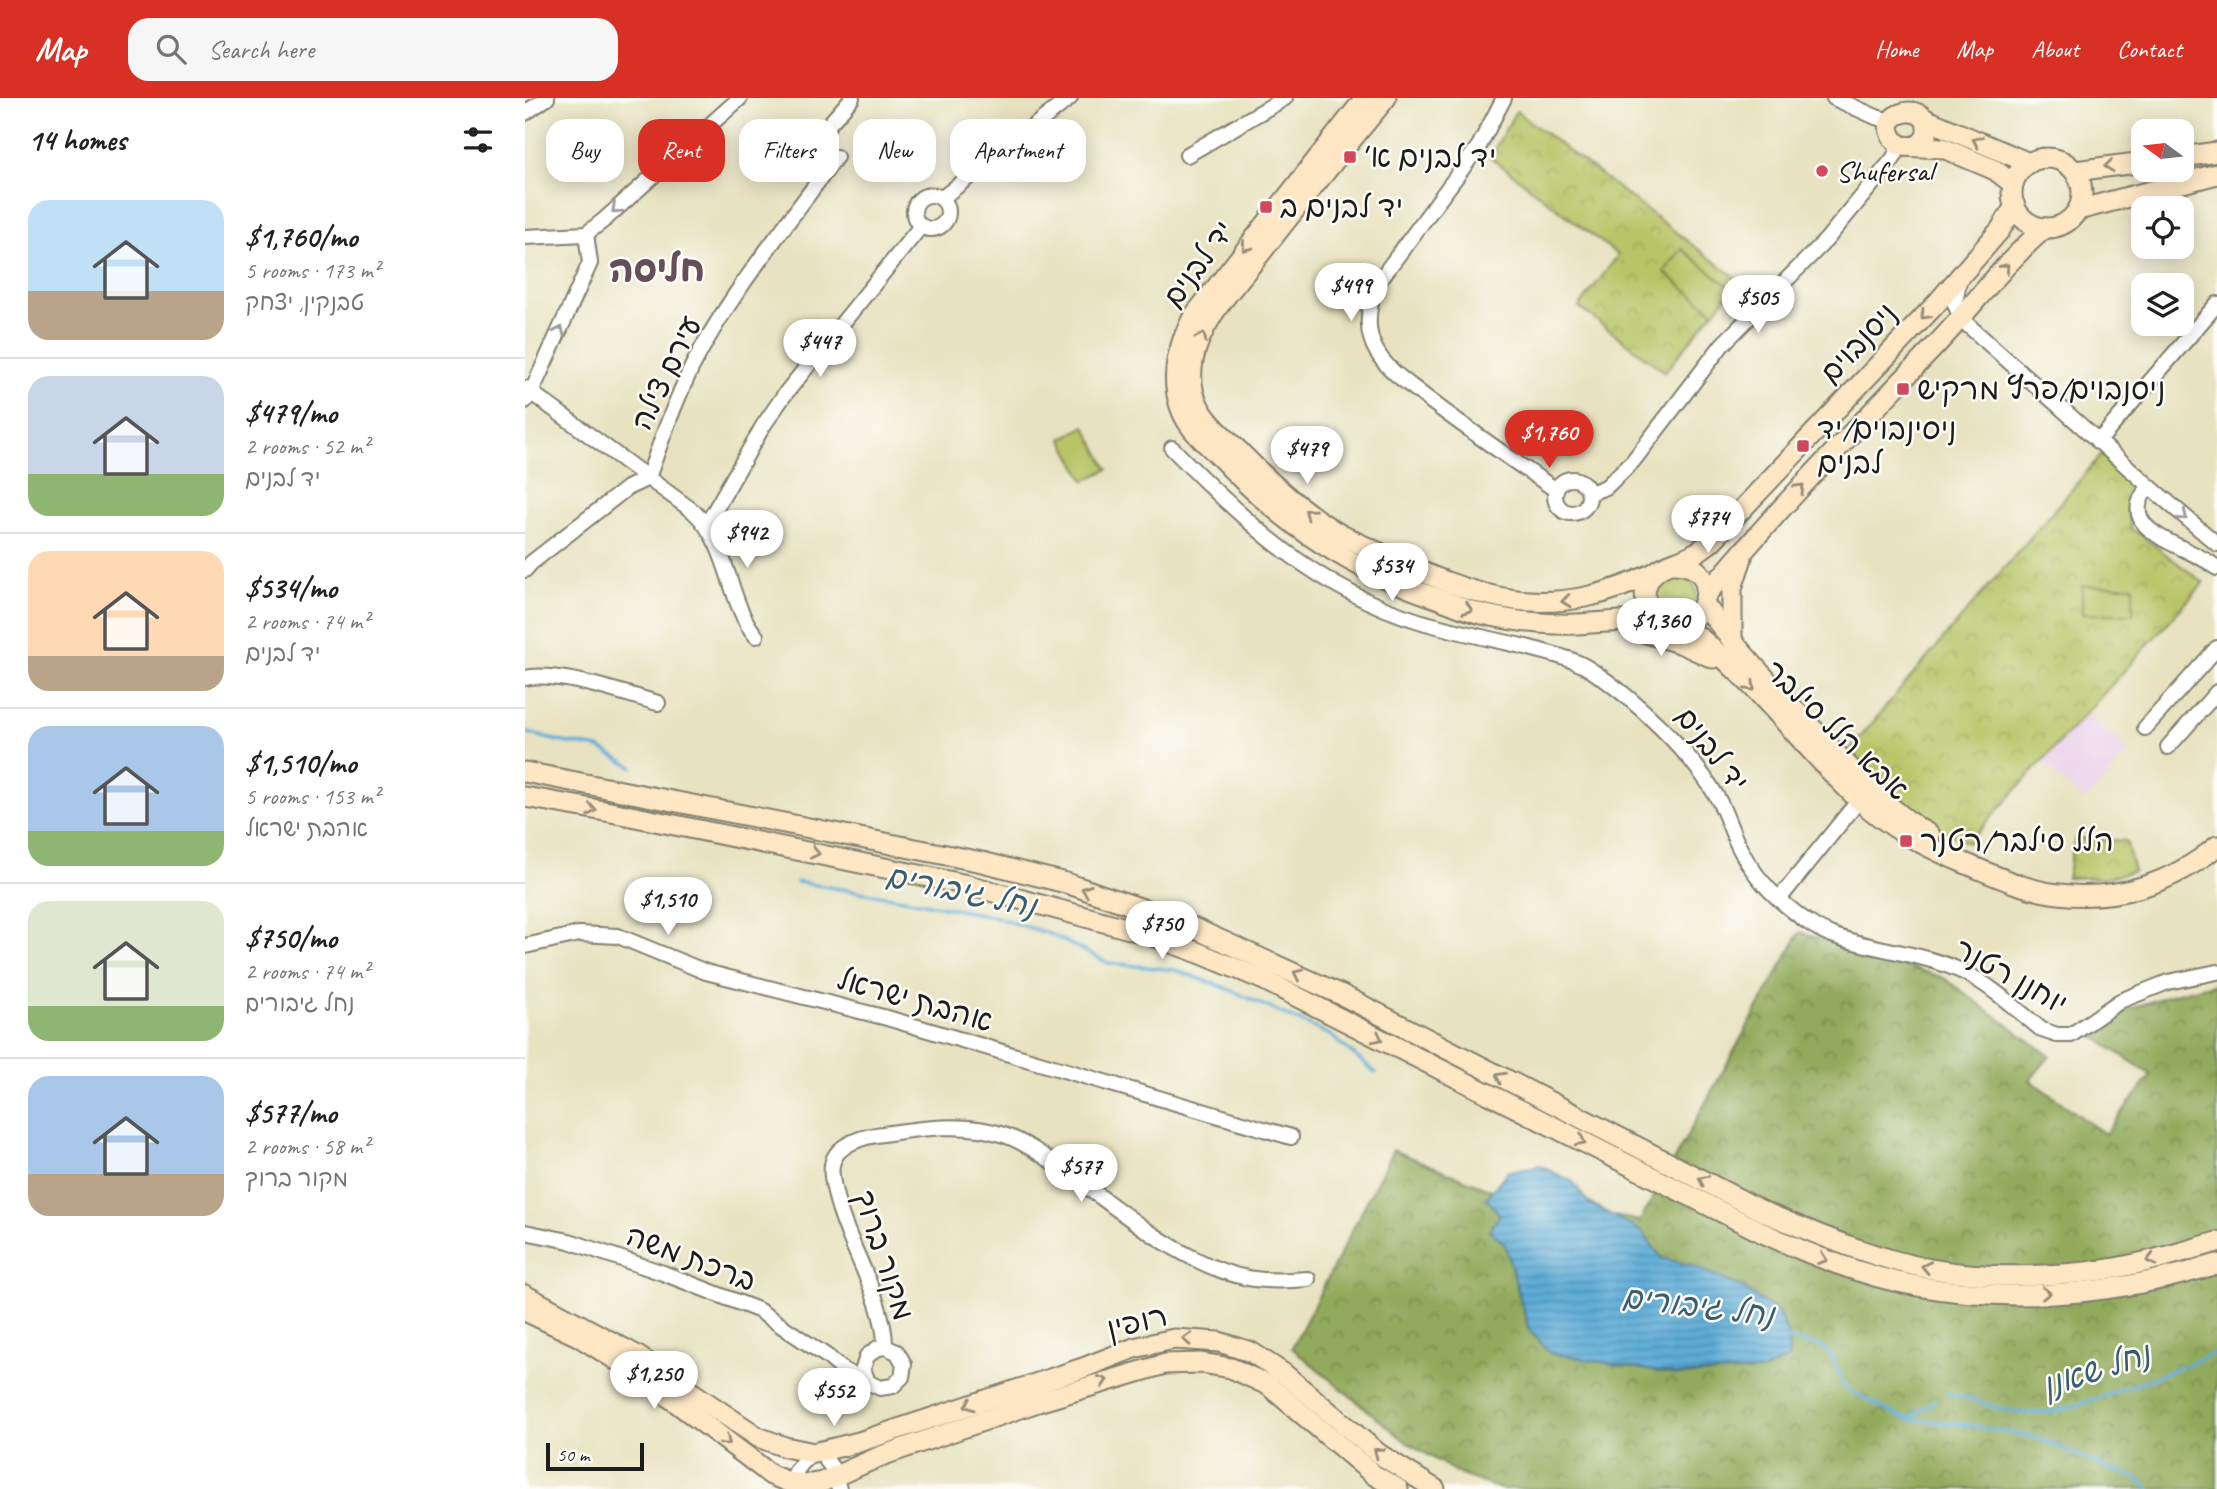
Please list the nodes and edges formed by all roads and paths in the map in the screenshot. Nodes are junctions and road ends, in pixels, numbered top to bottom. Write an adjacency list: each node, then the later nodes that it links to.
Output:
1 (547, 98): 11 (street)
2 (740, 98): 29 (street, one-way to 29)
3 (852, 98): 12 (street)
4 (1070, 98): 24 (street)
5 (1285, 98): 16 (street)
6 (1365, 98): 49 (street, יד לבנים, one-way to 49)
7 (1386, 98): 45 (street, יד לבנים, one-way to 7)
8 (1504, 98): 39 (street)
9 (1834, 98): 13 (street)
10 (1922, 109): 13 (street); 14 (street); 18 (street, one-way to 10)
11 (525, 113)
12 (834, 119)
13 (1891, 121): 14 (street)
14 (1908, 146): 23 (street); 40 (street)
15 (2217, 152): 17 (street)
16 (1187, 155)
17 (2195, 155)
18 (2029, 163): 20 (street); 23 (street)
19 (2131, 164): 20 (street, one-way to 20)
20 (2075, 171): 26 (street)
21 (2217, 174): 26 (street)
22 (818, 182): 37 (street, עירם צילה)
23 (2013, 184): 25 (street)
24 (942, 198): 27 (street); 27 (street)
25 (2015, 206): 28 (street); 31 (street, ניסנבוים)
26 (2078, 210): 28 (street)
27 (921, 226): 41 (street)
28 (2045, 228): 33 (street, ניסנבוים, one-way to 28)
29 (586, 234): 30 (street); 34 (street, one-way to 29)
30 (525, 237)
31 (1961, 276): 33 (street); 45 (street, ניסנבוים, one-way to 45)
32 (2217, 303): 35 (street)
33 (1961, 319): 35 (street); 43 (street, ניסנבוים, one-way to 33)
34 (527, 394): 37 (street)
35 (2098, 442): 38 (street)
36 (1172, 448): 64 (street, יד לבנים)
37 (648, 478): 41 (street); 46 (street)
38 (2149, 486): 42 (street, one-way to 42); 44 (street)
39 (1556, 490): 40 (street); 40 (street)
40 (1590, 493)
41 (707, 524): 51 (street)
42 (2217, 544)
43 (1747, 546): 47 (street, ניסנבוים); 52 (street)
44 (2217, 568)
45 (1662, 569): 47 (street); 48 (street)
46 (525, 570)
47 (1706, 600): 50 (street); 52 (street, אבא הלל סילבר)
48 (1662, 622): 49 (street, יד לבנים); 50 (street)
49 (1601, 623): 54 (street)
50 (1683, 625): 54 (street, אבא הלל סילבר)
51 (757, 636)
52 (1732, 640): 61 (street, אבא הלל סילבר)
53 (2217, 648): 58 (street)
54 (1729, 665): 61 (street, אבא הלל סילבר, one-way to 61)
55 (525, 678): 57 (street)
56 (2217, 692): 59 (street)
57 (658, 703)
58 (2145, 728)
59 (2168, 747)
60 (525, 772): 69 (street, one-way to 60)
61 (1864, 794): 63 (street, אבא הלל סילבר); 64 (street)
62 (525, 797): 70 (street, one-way to 70)
63 (2217, 846)
64 (1779, 899): 66 (street, יוחנן רטנר)
65 (525, 946): 67 (street, אהבת ישראל)
66 (2217, 971)
67 (1291, 1137)
68 (525, 1232): 76 (street, ברכת משה)
69 (2217, 1242)
70 (2217, 1264)
71 (1308, 1279): 74 (street, מקור ברוך)
72 (525, 1295): 79 (street)
73 (525, 1311): 81 (street, one-way to 81)
74 (885, 1347): 75 (street); 77 (street)
75 (867, 1356): 76 (street); 77 (street)
76 (828, 1357): 77 (street, ברכת משה)
77 (868, 1382)
78 (1036, 1393): 79 (street, רופין, one-way to 79); 80 (street, רופין); 82 (street, רופין, one-way to 82); 83 (street, רופין, one-way to 78)
79 (818, 1453): 80 (street); 81 (street)
80 (838, 1483): 81 (street, רופין)
81 (791, 1486)
82 (1398, 1489)
83 (1435, 1489)

